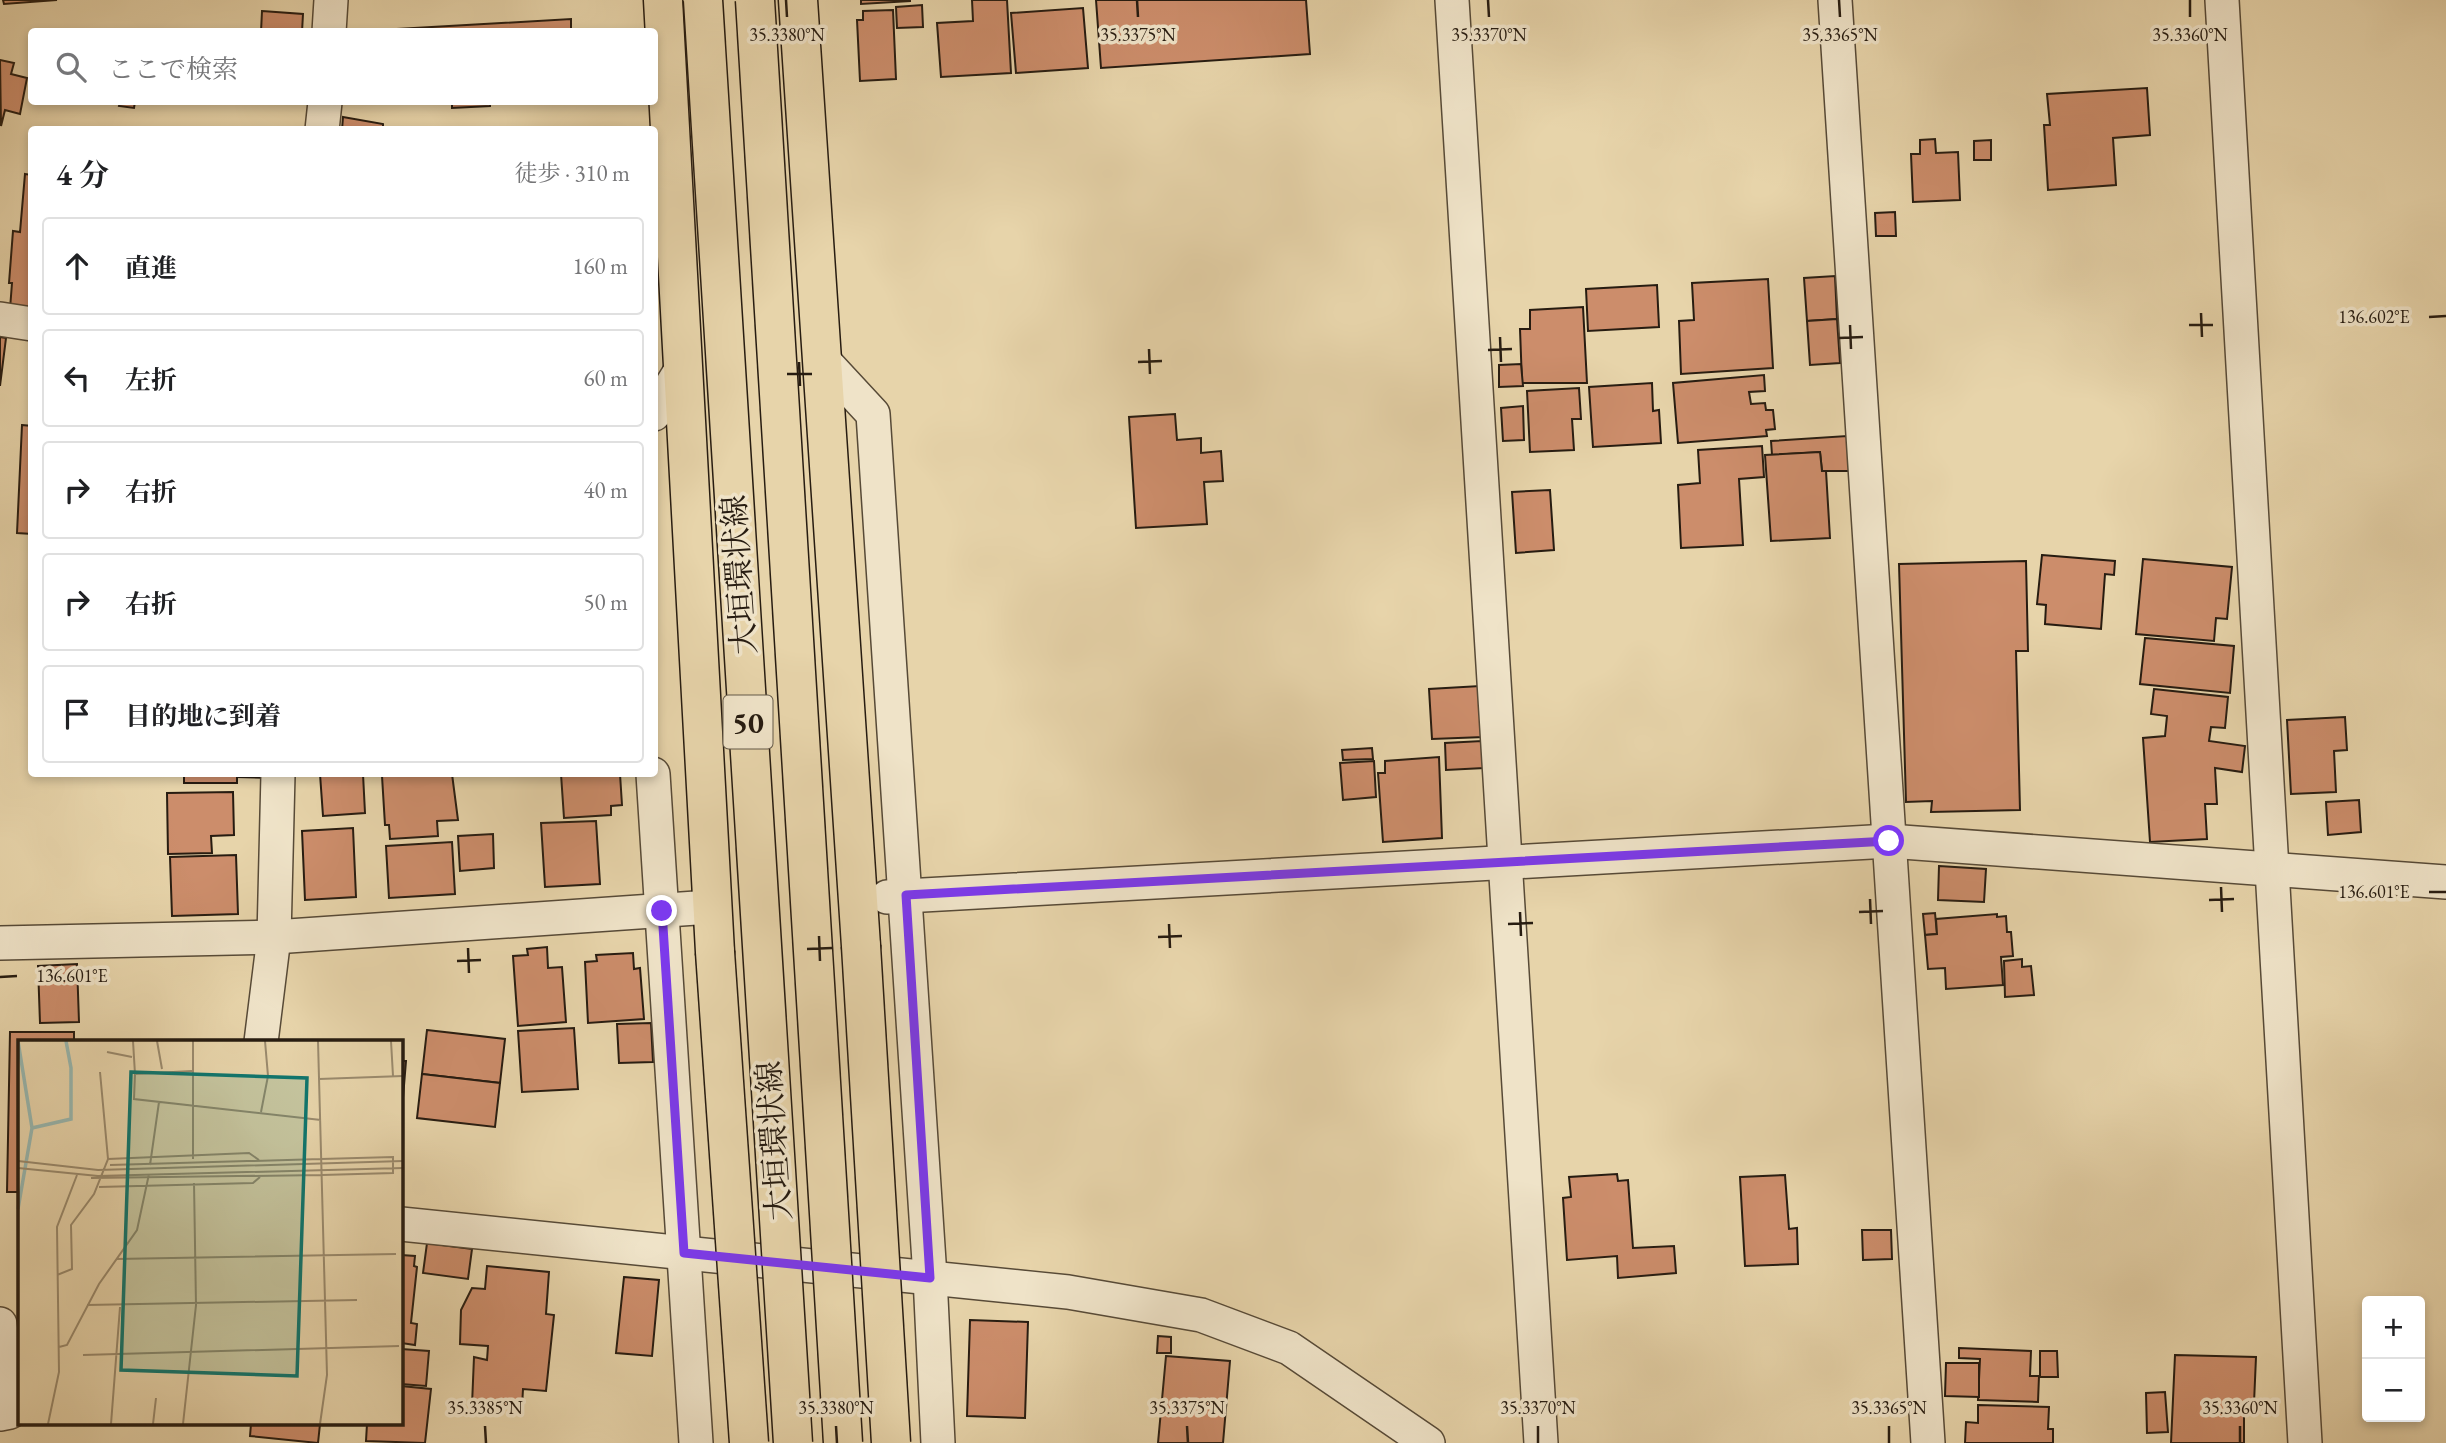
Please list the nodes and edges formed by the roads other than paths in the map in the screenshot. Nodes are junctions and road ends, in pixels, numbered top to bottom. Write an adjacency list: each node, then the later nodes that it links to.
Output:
1 (331, 0): 9 (street)
2 (663, 0): 15 (main road, 50)
3 (703, 0): 36 (main road, 大垣環状線 / 50, bridge)
4 (755, 0): 37 (main road, 大垣環状線 / 50, bridge)
5 (798, 0): 14 (main road)
6 (1452, 0): 20 (street)
7 (1835, 0): 19 (street)
8 (2222, 0): 21 (street)
9 (329, 28)
10 (325, 105): 11 (street)
11 (322, 126)
12 (0, 319): 13 (street)
13 (28, 323)
14 (822, 359): 23 (street); 38 (main road, bridge)
15 (683, 367): 16 (street); 35 (main road, 50, bridge)
16 (658, 408)
17 (278, 777): 26 (street)
18 (653, 777): 25 (street)
19 (1889, 841): 20 (street); 21 (street); 42 (street)
20 (1507, 860): 23 (street); 41 (street)
21 (2272, 868): 22 (street); 43 (street)
22 (2446, 882)
23 (897, 896): 31 (street)
24 (696, 908): 25 (street)
25 (662, 911): 26 (street); 30 (street)
26 (274, 937): 27 (street); 28 (street)
27 (0, 943)
28 (261, 1040)
29 (402, 1224): 30 (street)
30 (684, 1253): 31 (street); 34 (street)
31 (930, 1278): 39 (street); 40 (street)
32 (0, 1324): 33 (street)
33 (10, 1413)
34 (696, 1443)
35 (749, 1443)
36 (793, 1443)
37 (843, 1443)
38 (891, 1443)
39 (938, 1443)
40 (1428, 1443)
41 (1541, 1443)
42 (1928, 1443)
43 (2305, 1443)

